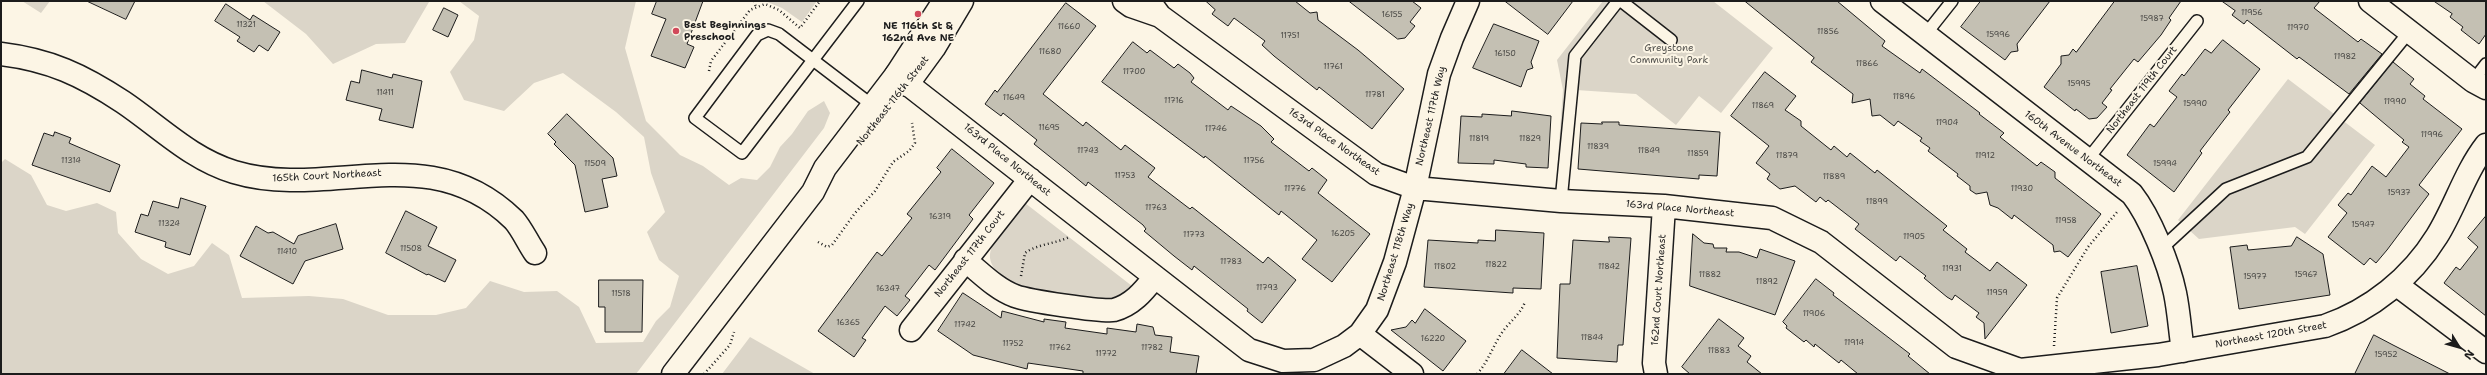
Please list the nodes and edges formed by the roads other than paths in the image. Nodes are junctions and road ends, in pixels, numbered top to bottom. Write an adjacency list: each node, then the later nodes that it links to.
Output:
1 (858, 1): 16 (lane)
2 (944, 1): 18 (street, Northeast 116th Street)
3 (962, 1): 18 (street, Northeast 116th Street)
4 (1124, 1): 10 (street, 163rd Place Northeast)
5 (1468, 1): 23 (street, Northeast 117th Way)
6 (1620, 1): 14 (lane); 25 (lane)
7 (1882, 1): 13 (street, 160th Avenue Northeast)
8 (1952, 1): 13 (lane)
9 (2370, 1): 12 (street)
10 (1160, 6): 23 (street, 163rd Place Northeast)
11 (2196, 21): 21 (lane, Northeast 119th Court)
12 (2409, 32): 17 (street); 27 (lane)
13 (1925, 34): 21 (street, 160th Avenue Northeast)
14 (1671, 40)
15 (1, 54): 28 (street, 165th Court Northeast)
16 (813, 60): 16 (lane); 19 (lane)
17 (2482, 78)
18 (901, 79): 19 (street, Northeast 116th Street); 22 (street, 163rd Place Northeast); 24 (street, Northeast 116th Street)
19 (872, 105): 24 (street, Northeast 116th Street)
20 (2486, 145): 31 (street, Northeast 120th Street)
21 (2088, 159): 27 (street, 160th Avenue Northeast)
22 (1030, 179): 29 (street, Northeast 117th Court); 30 (street, 163rd Place Northeast)
23 (1415, 188): 25 (street, 163rd Place Northeast); 33 (street, Northeast 118th Way)
24 (813, 192): 36 (street, Northeast 116th Street)
25 (1561, 201): 26 (street, 163rd Place Northeast)
26 (1664, 206): 34 (street, 163rd Place Northeast); 38 (street, 162nd Court Northeast)
27 (2160, 250): 34 (street, 160th Avenue Northeast)
28 (535, 253)
29 (965, 260): 30 (street); 32 (street, Northeast 117th Court)
30 (1154, 278): 33 (street, 163rd Place Northeast)
31 (2397, 285): 34 (street, Northeast 120th Street); 35 (street)
32 (910, 330)
33 (1360, 334): 37 (street)
34 (2183, 351)
35 (2486, 352)
36 (673, 374)
37 (1412, 374)
38 (1656, 374)

